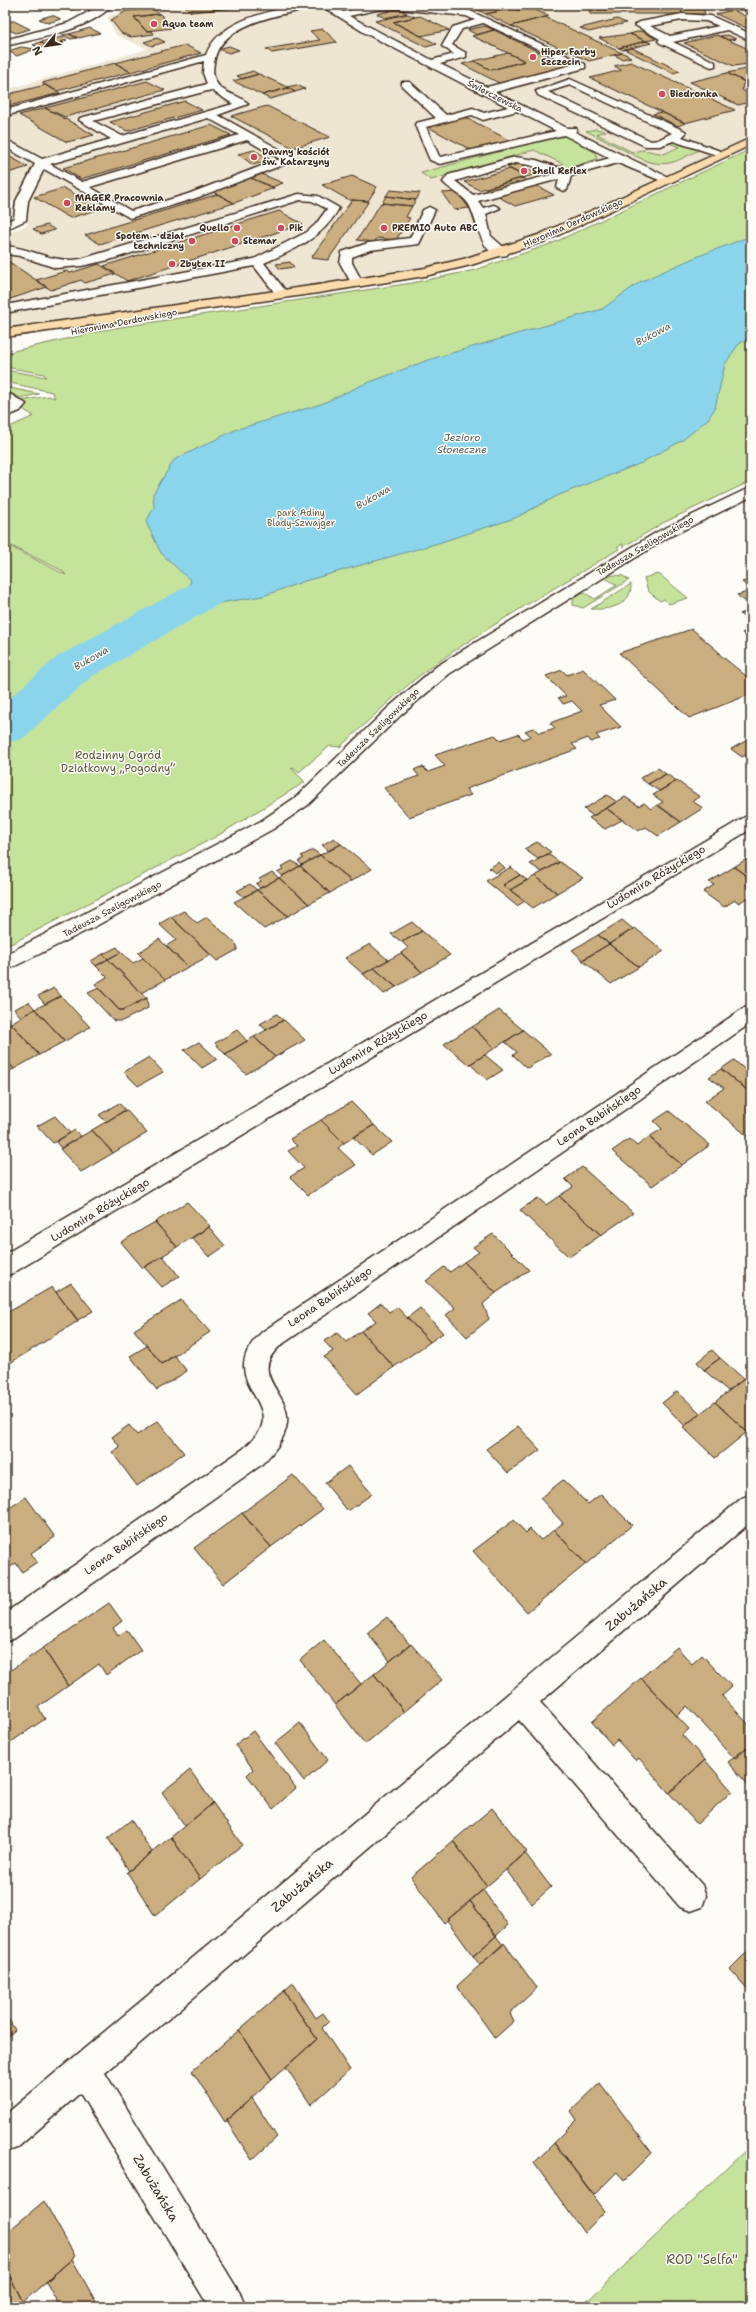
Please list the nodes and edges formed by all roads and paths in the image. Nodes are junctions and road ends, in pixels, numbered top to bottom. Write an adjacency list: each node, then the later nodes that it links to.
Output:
1 (107, 5): 9 (street)
2 (312, 5): 10 (street)
3 (325, 5): 4 (street, Świerczewska)
4 (340, 15): 5 (street); 11 (street, Świerczewska)
5 (485, 20): 11 (street); 15 (street)
6 (728, 27): 7 (street); 8 (street); 8 (street)
7 (751, 38)
8 (670, 40): 12 (street)
9 (5, 43)
10 (209, 58): 14 (street); 17 (street)
11 (430, 63): 15 (street, Świerczewska)
12 (711, 64)
13 (406, 84): 20 (street)
14 (213, 86): 18 (street); 27 (street)
15 (485, 91): 16 (street, Świerczewska)
16 (518, 107): 19 (street); 23 (street, Świerczewska)
17 (5, 113)
18 (208, 114): 25 (street); 27 (street)
19 (483, 117): 20 (street); 22 (street)
20 (444, 119): 28 (street)
21 (600, 122): 23 (street); 26 (street); 26 (street)
22 (496, 124)
23 (566, 132): 28 (street); 32 (street, Świerczewska)
24 (515, 134): 28 (street)
25 (249, 136): 36 (street); 36 (street)
26 (673, 137): 31 (street)
27 (121, 140): 33 (street)
28 (528, 140)
29 (751, 141): 31 (main road, Hieronima Derdowskiego)
30 (5, 142): 33 (street)
31 (723, 154): 35 (main road, Hieronima Derdowskiego)
32 (620, 159): 34 (street); 35 (street, Świerczewska)
33 (41, 163): 36 (street); 41 (street)
34 (565, 177): 37 (street); 38 (street); 38 (street)
35 (668, 180): 43 (main road, Hieronima Derdowskiego)
36 (81, 186)
37 (549, 192)
38 (476, 205): 39 (street); 43 (street)
39 (503, 206)
40 (429, 210): 45 (street)
41 (5, 226)
42 (5, 250): 44 (street)
43 (503, 252): 45 (main road, Hieronima Derdowskiego)
44 (257, 262): 46 (street); 48 (street)
45 (357, 283): 46 (main road, Hieronima Derdowskiego)
46 (282, 294): 47 (main road, Hieronima Derdowskiego)
47 (244, 300): 49 (main road, Hieronima Derdowskiego); 50 (main road, Hieronima Derdowskiego)
48 (8, 307)
49 (5, 333)
50 (24, 343)
51 (5, 395): 52 (street)
52 (5, 413)
53 (751, 491): 55 (street, Tadeusza Szeligowskiego)
54 (751, 821): 57 (street, Ludomira Różyckiego)
55 (5, 964)
56 (751, 1013): 59 (street, Leona Babińskiego)
57 (5, 1266)
58 (751, 1506): 60 (street, Zabużańska)
59 (5, 1629)
60 (521, 1702): 61 (street); 62 (street, Zabużańska)
61 (691, 1896)
62 (84, 2069): 63 (street, Zabużańska); 64 (street, Zabużańska)
63 (5, 2136)
64 (229, 2307)

